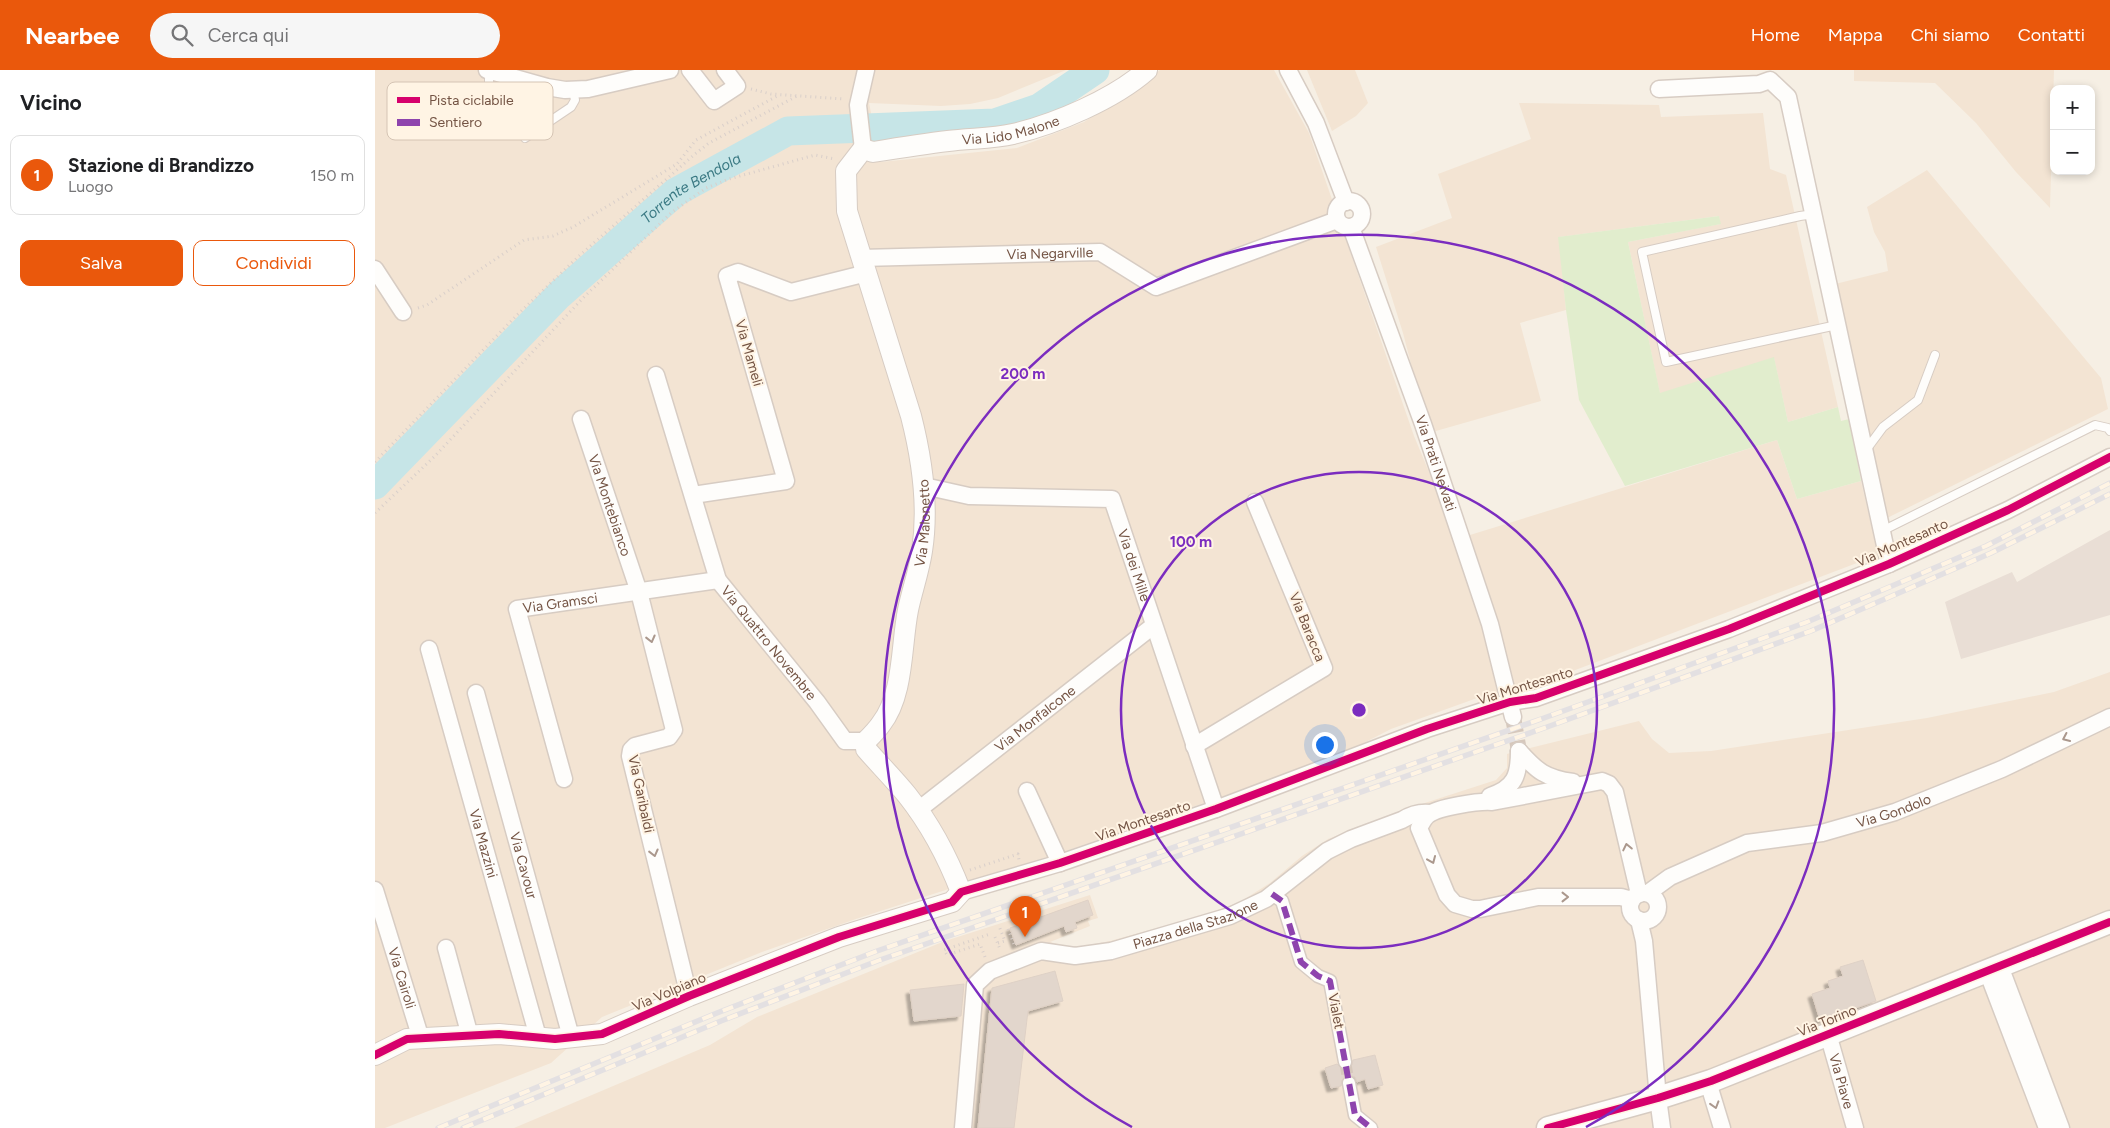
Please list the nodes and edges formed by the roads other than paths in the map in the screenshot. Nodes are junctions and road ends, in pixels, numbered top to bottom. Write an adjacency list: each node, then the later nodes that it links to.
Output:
1 (670, 70): 12 (street)
2 (690, 70): 3 (street)
3 (725, 70)
4 (866, 70): 14 (street, Via Malonetto)
5 (1147, 70): 14 (street, Via Lido Malone)
6 (1288, 70): 15 (street)
7 (490, 71): 9 (street)
8 (1768, 75): 11 (street); 16 (street)
9 (529, 82)
10 (553, 88): 12 (street)
11 (1659, 89)
12 (573, 90): 13 (lane)
13 (553, 119)
14 (859, 150): 18 (street, Via Malonetto)
15 (1346, 202): 17 (street); 17 (street)
16 (1814, 214): 21 (street); 21 (lane)
17 (1344, 223): 18 (street, Via Negarville); 38 (street, Via Prati Neivati)
18 (864, 265): 28 (street, Via Malonetto); 29 (street, Via Mameli)
19 (375, 269): 20 (street)
20 (403, 312)
21 (1837, 325): 26 (street)
22 (1935, 355): 26 (lane)
23 (656, 375): 29 (street, Via Quattro Novembre)
24 (581, 419): 34 (street, Via Montebianco)
25 (2110, 431): 31 (lane)
26 (1864, 452): 31 (street)
27 (2110, 457): 32 (street, Via Montesanto)
28 (924, 486): 35 (street, Via dei Mille); 40 (street, Via Malonetto)
29 (693, 495): 33 (street, Via Quattro Novembre)
30 (1255, 502): 41 (street, Via Baracca)
31 (1882, 531): 32 (street)
32 (1889, 564): 38 (street, Via Montesanto)
33 (718, 580): 34 (street, Via Gramsci); 40 (street, Via Quattro Novembre)
34 (639, 592): 42 (street, Via Gramsci); 59 (street, Via Garibaldi, one-way to 59)
35 (1153, 626): 41 (street, Via dei Mille); 46 (street, Via Monfalcone)
36 (429, 649): 63 (street, Via Mazzini)
37 (476, 693): 64 (street, Via Cavour)
38 (1511, 710): 47 (street, Via Montesanto)
39 (2110, 717): 55 (street, Via Gondolo, one-way to 55)
40 (866, 741): 46 (street)
41 (1194, 746): 47 (street, Via dei Mille)
42 (564, 778)
43 (1585, 783): 45 (street); 45 (street); 55 (street, one-way to 43)
44 (1027, 791): 51 (street)
45 (1479, 801): 48 (street, Piazza della Stazione)
46 (917, 810): 53 (street)
47 (1216, 810): 51 (street, Via Montesanto)
48 (1430, 813): 49 (street, Piazza della Stazione); 50 (street)
49 (1402, 820): 50 (street); 54 (street, Piazza della Stazione)
50 (1419, 828): 55 (street, one-way to 55)
51 (1060, 863): 53 (street, Via Montesanto)
52 (375, 890): 62 (street, Via Cairoli)
53 (961, 892): 59 (street, Via Volpiano)
54 (1272, 894): 66 (street, Vialet); 71 (street, Piazza della Stazione)
55 (1645, 905): 69 (street, Via Gondolo)
56 (2110, 922): 58 (main road, Via Torino)
57 (446, 948): 61 (street)
58 (1993, 968): 60 (main road, Via Torino); 76 (street); 77 (street)
59 (689, 996): 64 (street, Via Volpiano)
60 (1828, 1034): 67 (main road, Via Torino); 75 (street, Via Piave)
61 (470, 1036): 62 (street, Via Volpiano); 63 (street, Via Volpiano)
62 (421, 1038): 65 (street, Via Volpiano)
63 (538, 1038): 64 (street, Via Volpiano)
64 (571, 1038)
65 (375, 1055)
66 (1345, 1062)
67 (1708, 1082): 69 (main road, Via Torino); 74 (street, one-way to 74)
68 (1349, 1084): 72 (street)
69 (1657, 1098): 70 (main road, Via Torino); 73 (street, Via Gondolo)
70 (1552, 1127)
71 (963, 1128)
72 (1371, 1128)
73 (1662, 1128)
74 (1722, 1128)
75 (1855, 1128)
76 (2047, 1128)
77 (2061, 1128)

